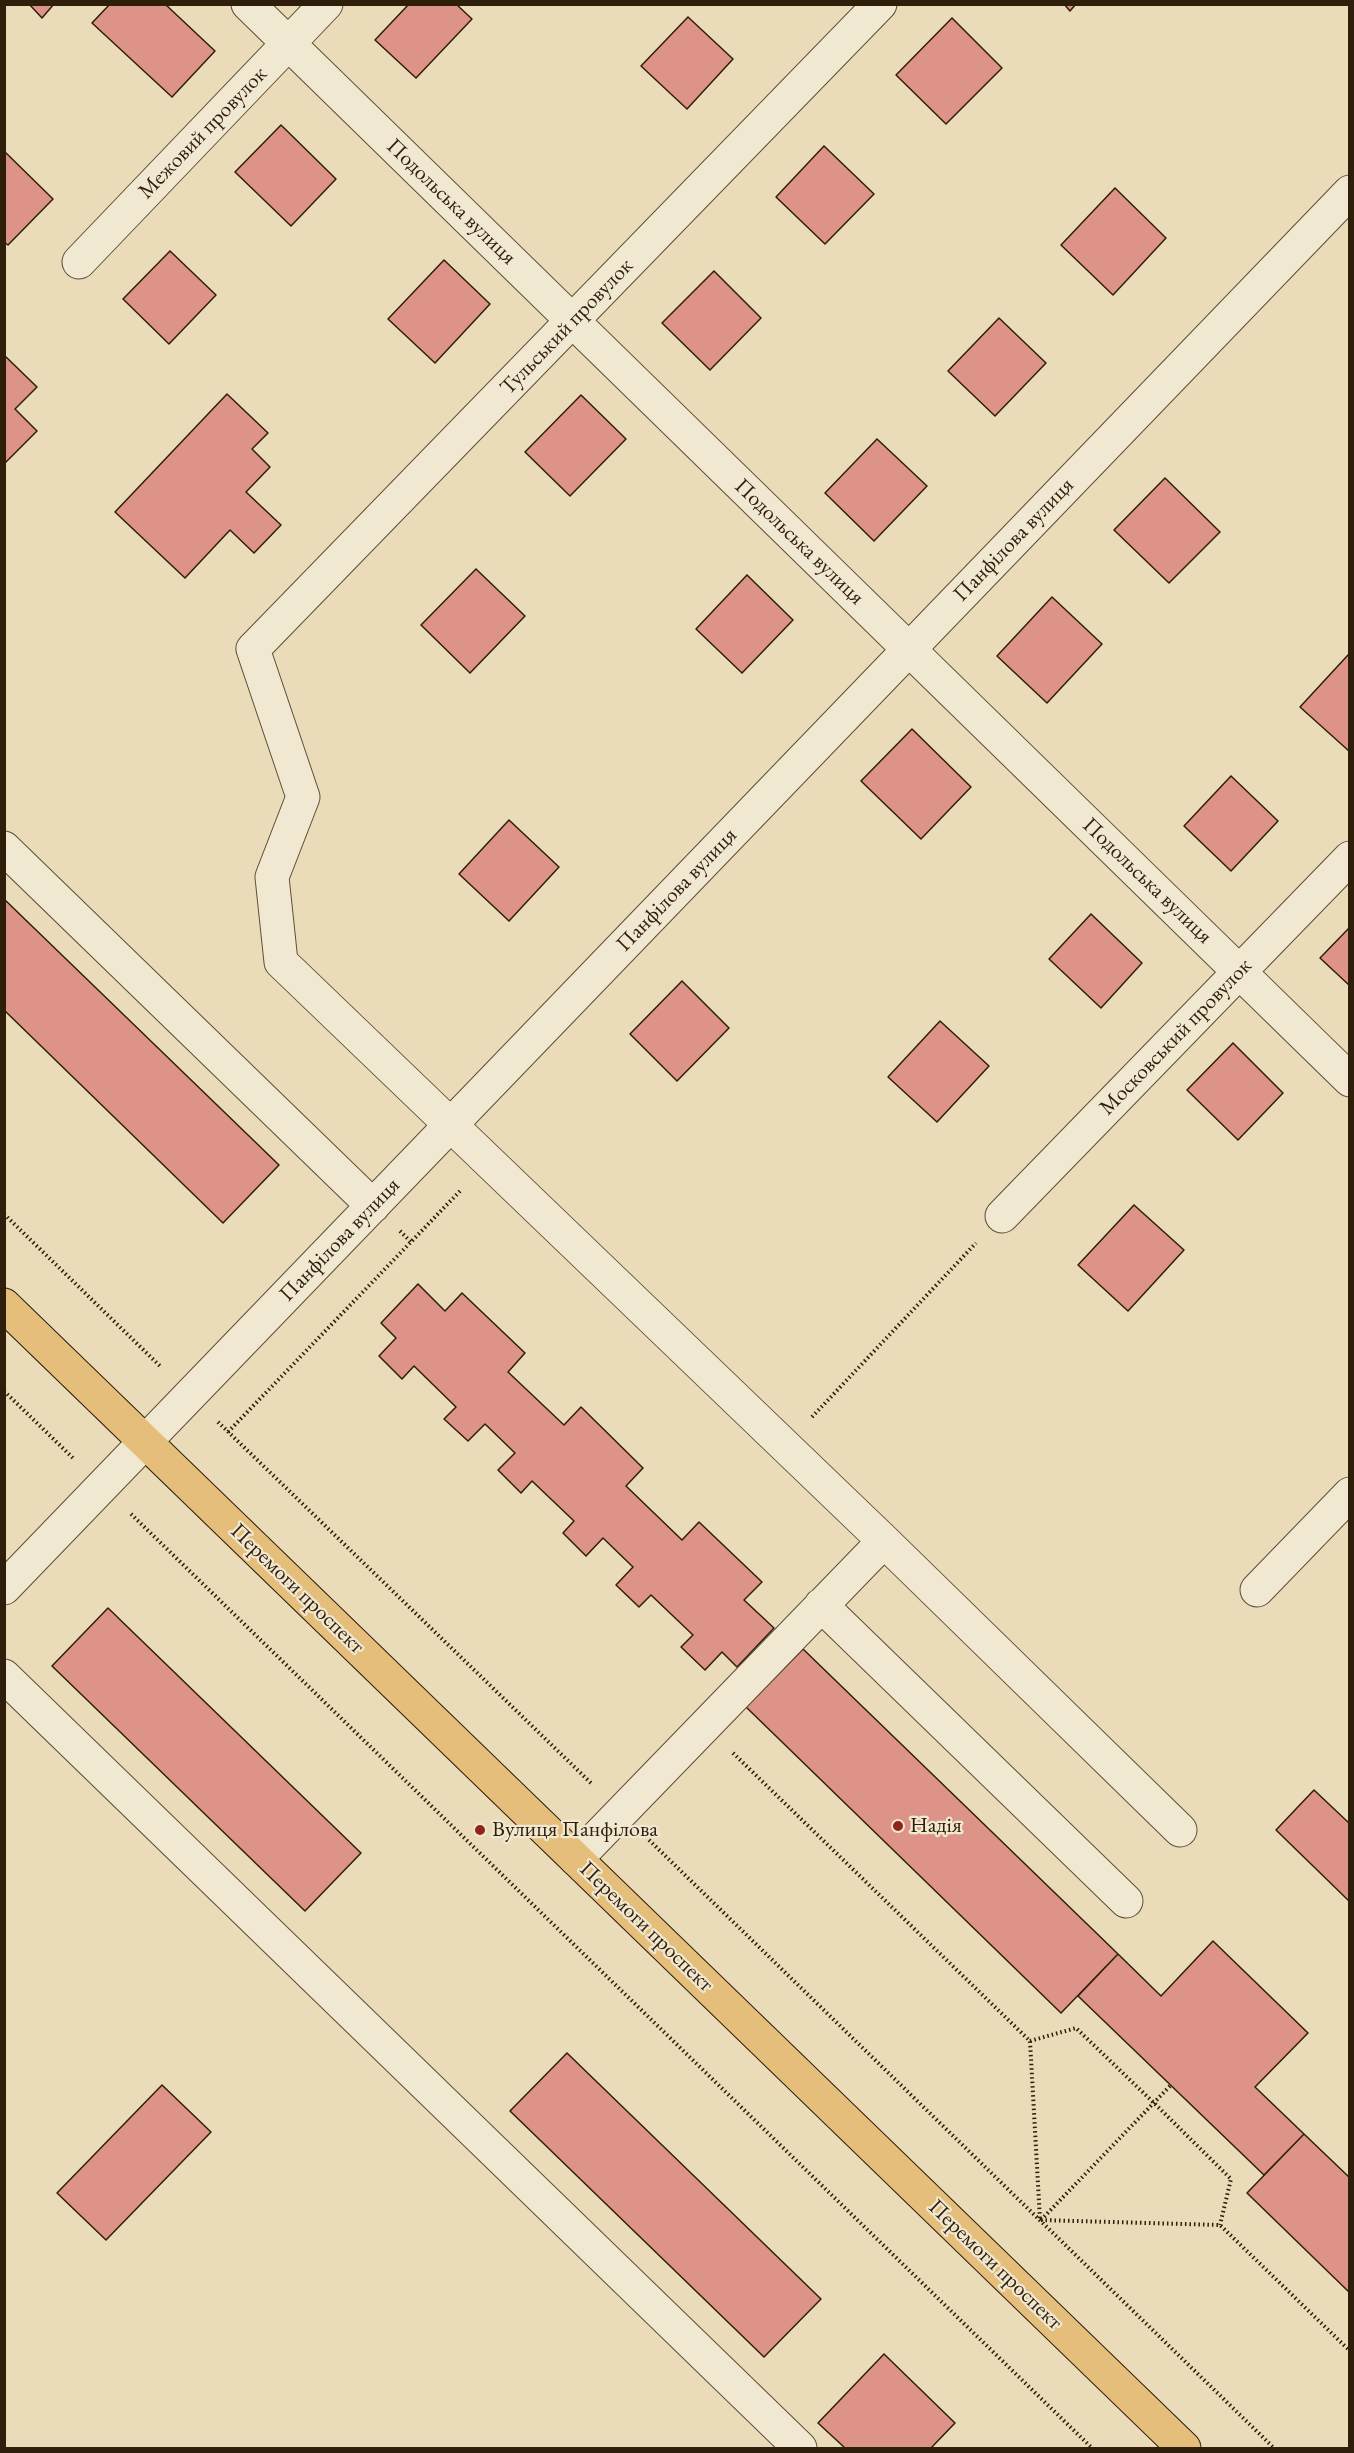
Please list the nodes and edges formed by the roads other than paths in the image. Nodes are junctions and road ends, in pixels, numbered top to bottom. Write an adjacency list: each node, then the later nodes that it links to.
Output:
1 (248, 4): 4 (street, Подольська вулиця)
2 (326, 4): 4 (street, Межовий провулок)
3 (880, 4): 7 (street, Тульський провулок)
4 (288, 44): 6 (street, Межовий провулок); 7 (street, Подольська вулиця)
5 (1350, 192): 8 (street, Панфілова вулиця)
6 (79, 262)
7 (573, 321): 8 (street, Подольська вулиця); 13 (street, Тульський провулок)
8 (909, 650): 11 (street, Подольська вулиця); 13 (street, Панфілова вулиця)
9 (4, 848): 14 (street)
10 (1350, 858): 11 (street, Московський провулок)
11 (1239, 972): 12 (street, Подольська вулиця); 15 (street, Московський провулок)
12 (1350, 1080)
13 (451, 1125): 14 (street, Панфілова вулиця); 19 (street)
14 (374, 1206): 17 (street, Панфілова вулиця)
15 (1002, 1216)
16 (4, 1305): 17 (main road, Перемоги проспект)
17 (146, 1442): 20 (street, Панфілова вулиця); 25 (main road, Перемоги проспект)
18 (1350, 1494): 21 (street)
19 (884, 1541): 22 (street); 24 (street)
20 (4, 1588)
21 (1257, 1590)
22 (821, 1605): 25 (street); 26 (street)
23 (4, 1676): 27 (street)
24 (1180, 1830)
25 (576, 1858): 28 (main road, Перемоги проспект)
26 (1126, 1901)
27 (800, 2448)
28 (1184, 2448)

